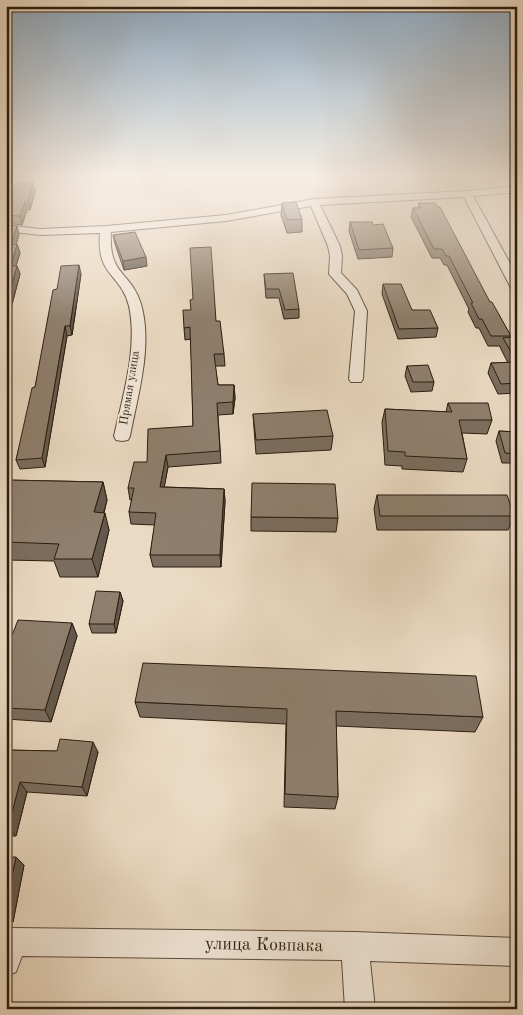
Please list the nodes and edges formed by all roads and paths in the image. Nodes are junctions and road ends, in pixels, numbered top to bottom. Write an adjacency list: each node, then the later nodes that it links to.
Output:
1 (167, 223): 5 (street)
2 (324, 223): 7 (street)
3 (483, 223): 6 (street)
4 (6, 228): 5 (street)
5 (106, 229): 8 (street, Прямая улица)
6 (517, 288)
7 (356, 379)
8 (122, 436)
9 (355, 946): 10 (street, улица Ковпака); 11 (street, улица Ковпака); 12 (street)
10 (9, 952)
11 (517, 952)
12 (360, 1009)

